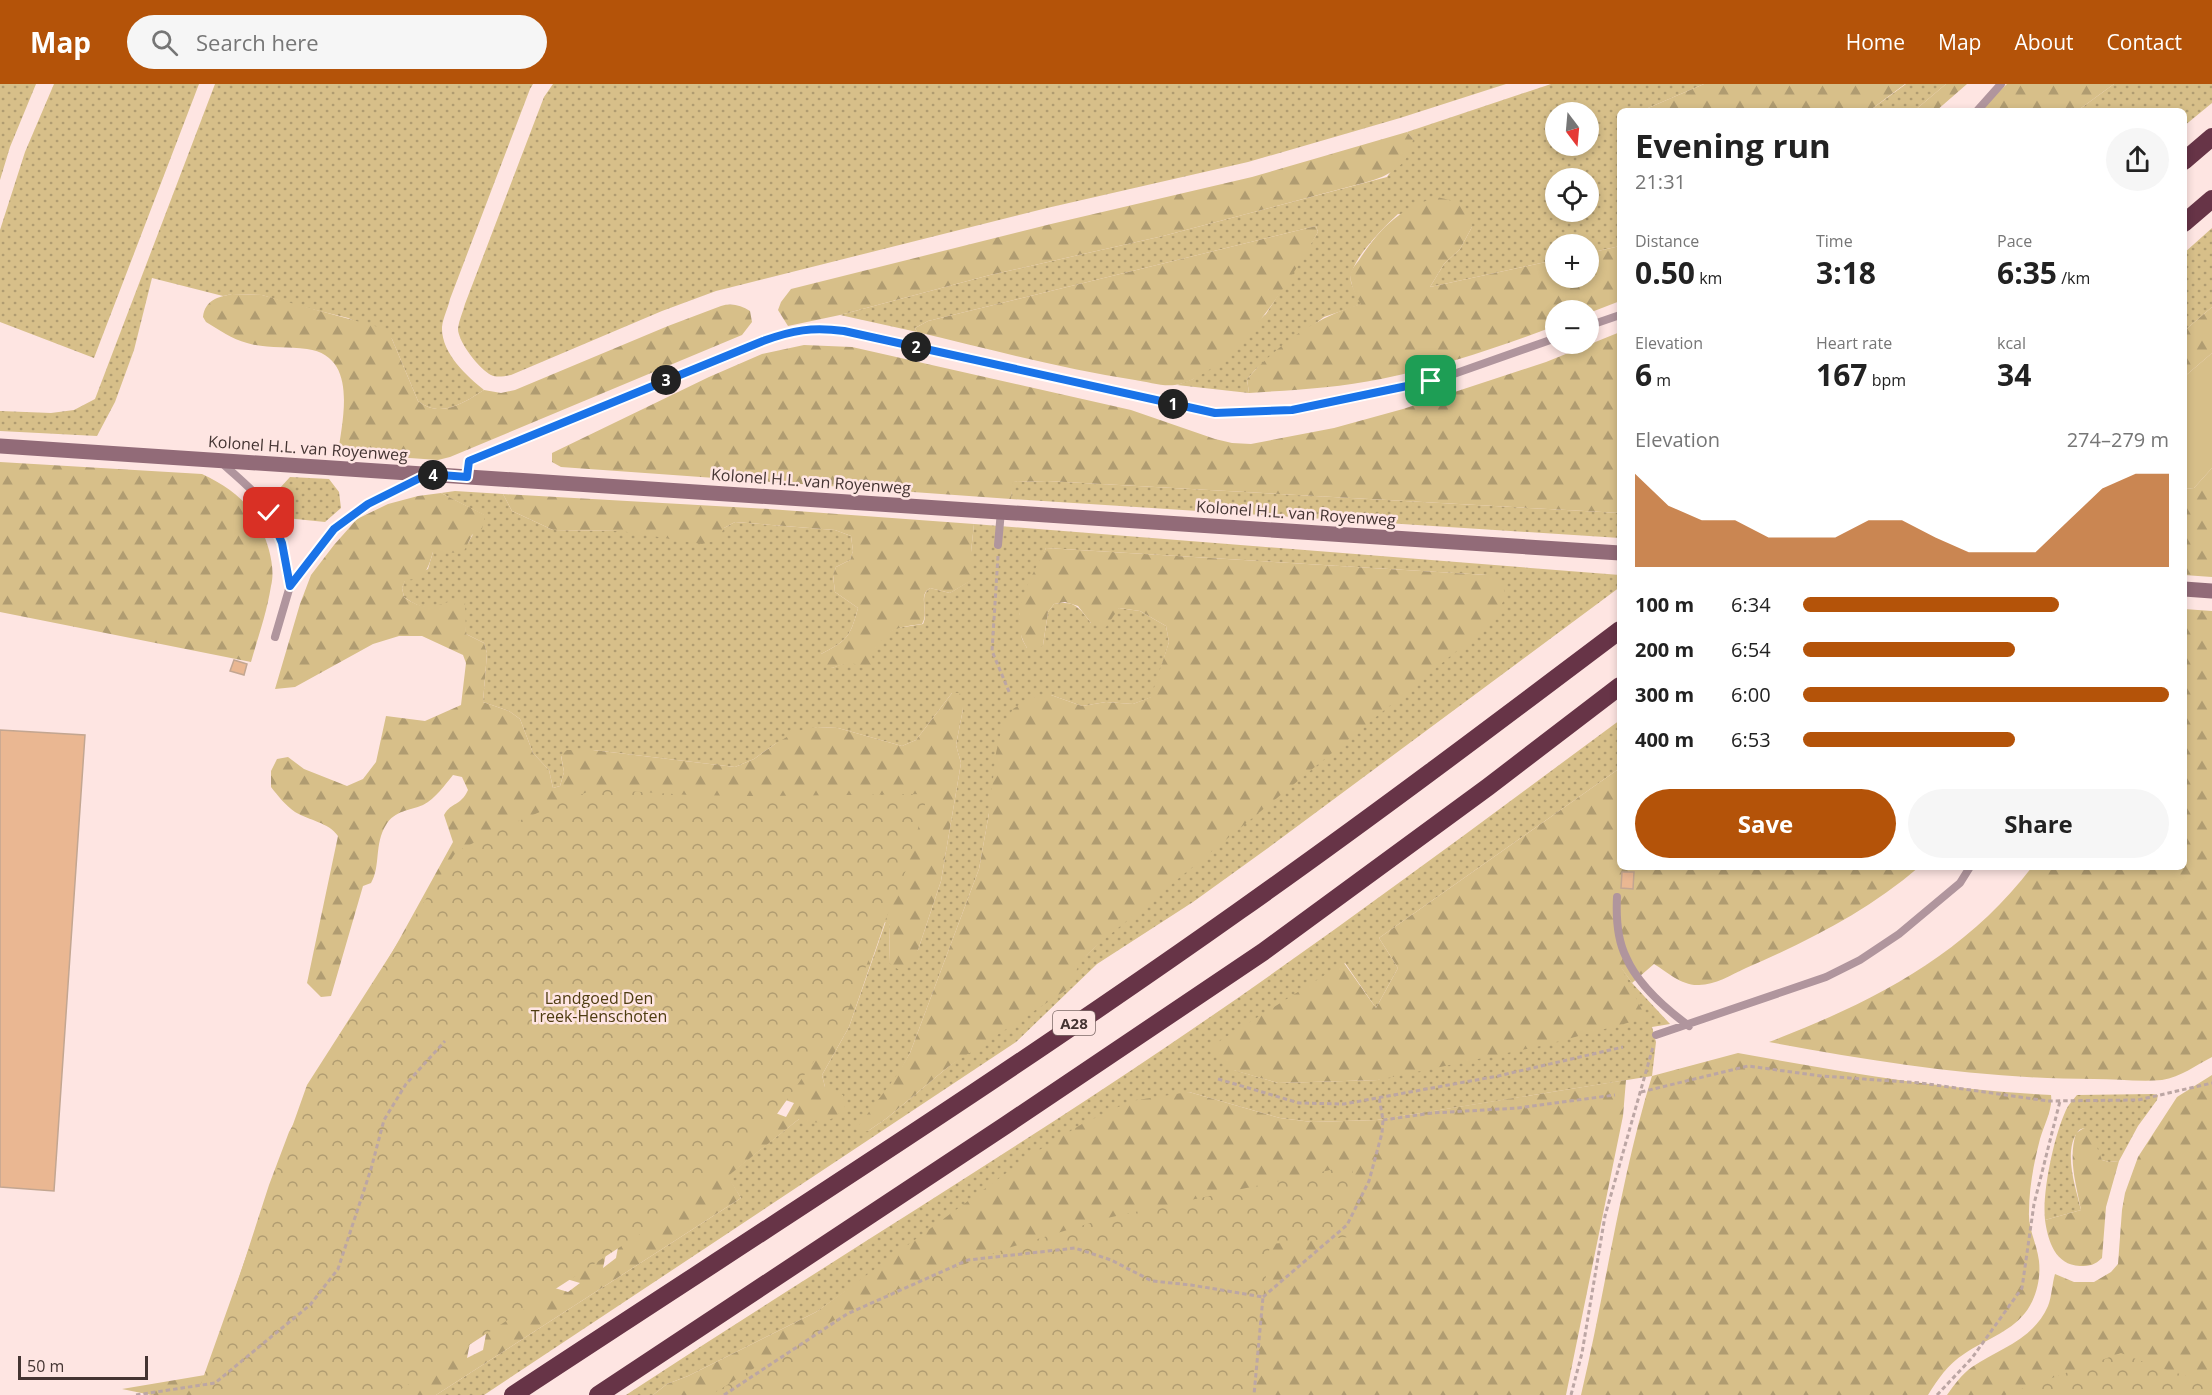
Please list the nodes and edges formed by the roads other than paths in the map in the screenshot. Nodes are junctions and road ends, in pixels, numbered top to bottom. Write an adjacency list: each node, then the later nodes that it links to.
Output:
1 (2001, 84): 2 (lane)
2 (1980, 108)
3 (2212, 136): 4 (highway)
4 (2187, 158)
5 (2212, 199): 6 (highway)
6 (2187, 221)
7 (1617, 316): 8 (lane)
8 (1599, 322)
9 (1545, 342): 13 (lane)
10 (0, 446): 11 (street, Kolonel H.L. van Royenweg)
11 (219, 460): 12 (street, Kolonel H.L. van Royenweg); 17 (lane)
12 (428, 474): 13 (street, Kolonel H.L. van Royenweg); 17 (lane)
13 (467, 477): 14 (street, Kolonel H.L. van Royenweg)
14 (1001, 512): 15 (lane); 16 (street, Kolonel H.L. van Royenweg)
15 (998, 545)
16 (1617, 553)
17 (290, 586): 21 (lane)
18 (2187, 589): 19 (street)
19 (2212, 591)
20 (1617, 632): 27 (highway, A28)
21 (275, 637)
22 (1617, 688): 28 (highway)
23 (1968, 870): 25 (lane)
24 (1617, 897): 25 (lane)
25 (1689, 1026): 26 (lane)
26 (1656, 1035)
27 (513, 1395)
28 (598, 1395)

